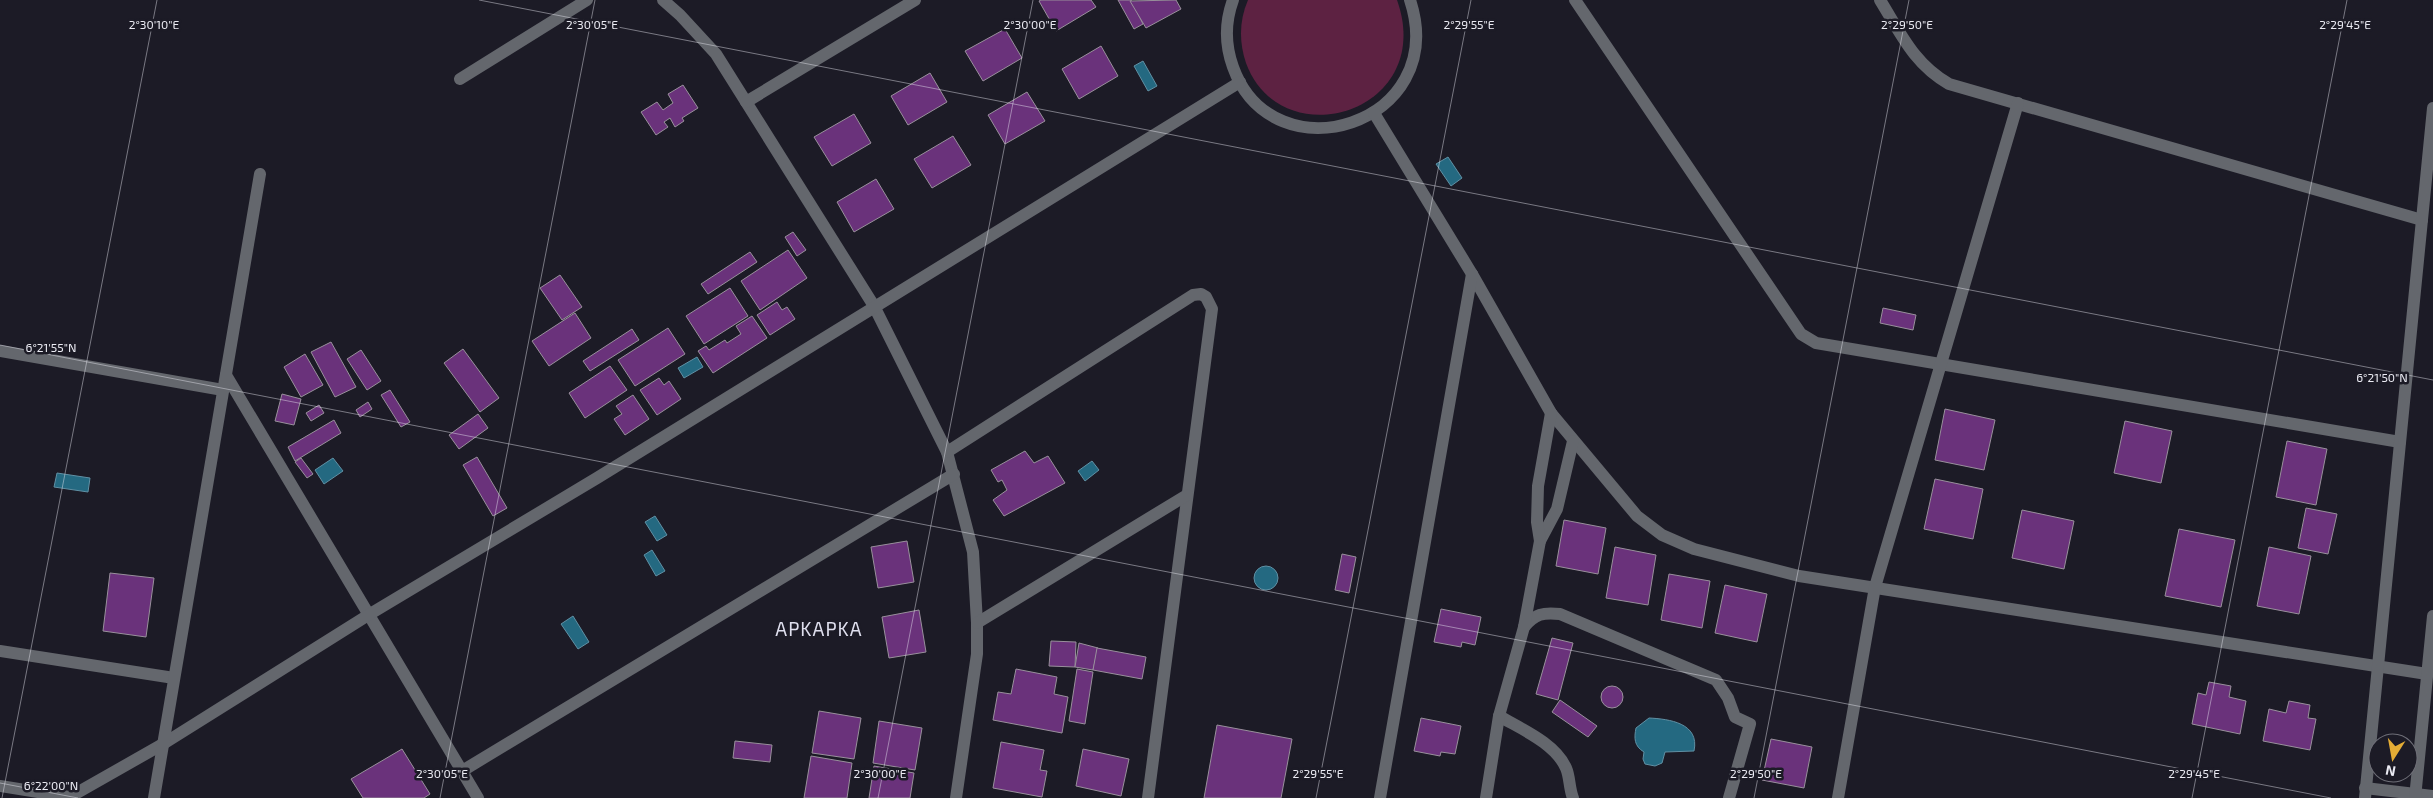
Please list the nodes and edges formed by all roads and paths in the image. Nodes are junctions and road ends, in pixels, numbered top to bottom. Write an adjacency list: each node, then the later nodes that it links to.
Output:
1 (587, 0): 8 (street)
2 (663, 0): 10 (street)
3 (915, 0): 10 (street)
4 (1233, 0): 9 (street)
5 (1410, 0): 13 (street)
6 (1575, 0): 19 (street)
7 (1880, 0): 11 (street)
8 (460, 79)
9 (1240, 82): 13 (street); 17 (street)
10 (746, 102): 17 (street)
11 (2018, 103): 15 (street); 19 (street)
12 (2433, 111): 15 (street)
13 (1374, 113): 16 (street)
14 (260, 174): 20 (street)
15 (2422, 220): 24 (street)
16 (1472, 274): 22 (street); 50 (street)
17 (874, 306): 25 (street); 30 (street)
18 (0, 351): 21 (street)
19 (1941, 366): 24 (street); 29 (street)
20 (226, 375): 21 (street); 30 (street)
21 (223, 390): 37 (street)
22 (1550, 413): 23 (street); 28 (street)
23 (1573, 441): 28 (street); 29 (street)
24 (2400, 442): 35 (street)
25 (948, 452): 26 (street); 27 (street)
26 (954, 474): 32 (street); 40 (street)
27 (1187, 495): 32 (street); 49 (street)
28 (1540, 540): 33 (street)
29 (1875, 587): 35 (street); 54 (street)
30 (370, 614): 39 (street); 40 (street)
31 (2433, 617): 36 (street)
32 (977, 623): 48 (street)
33 (1524, 627): 38 (street); 53 (street)
34 (0, 651): 37 (street)
35 (2378, 666): 36 (street); 42 (street)
36 (2427, 674): 43 (street)
37 (174, 678): 39 (street)
38 (1499, 716): 51 (street); 52 (street)
39 (163, 744): 45 (street); 46 (street)
40 (462, 771): 47 (street)
41 (0, 786): 45 (street)
42 (2365, 793): 43 (street)
43 (2415, 796): 44 (street)
44 (2433, 796)
45 (68, 798)
46 (154, 798)
47 (478, 798)
48 (956, 798)
49 (1148, 798)
50 (1380, 798)
51 (1486, 798)
52 (1573, 798)
53 (1729, 798)
54 (1838, 798)

